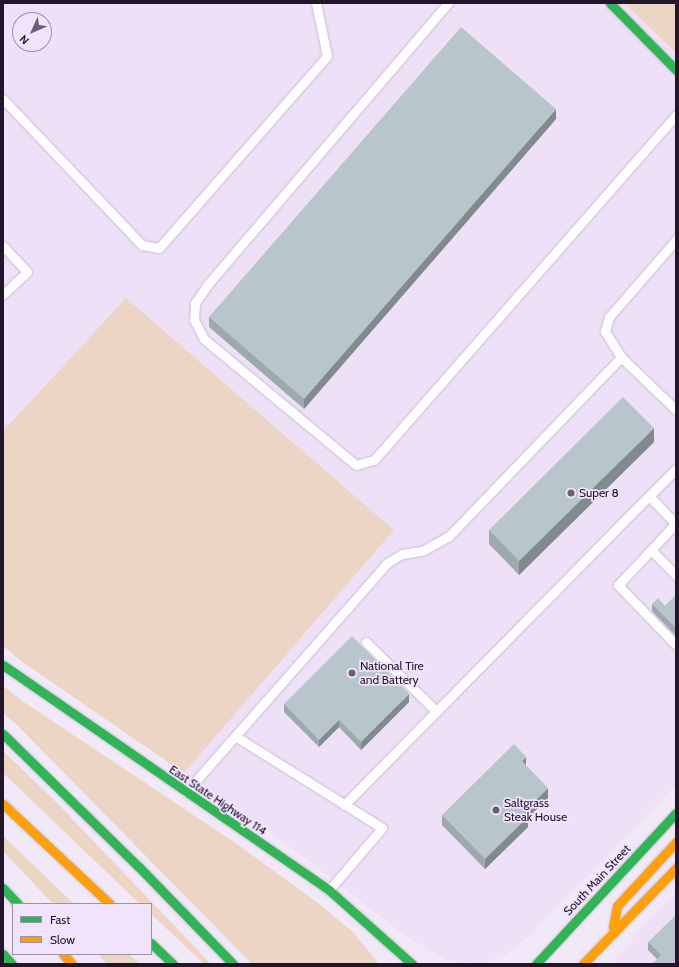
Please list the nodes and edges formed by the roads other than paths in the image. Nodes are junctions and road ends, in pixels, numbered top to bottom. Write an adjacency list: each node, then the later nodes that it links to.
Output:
1 (316, 3): 5 (lane)
2 (448, 3): 6 (lane)
3 (610, 3): 4 (main road)
4 (676, 70)
5 (3, 99)
6 (676, 115)
7 (676, 240): 10 (lane)
8 (3, 246): 9 (lane)
9 (3, 294)
10 (621, 357): 11 (lane); 22 (lane)
11 (676, 410)
12 (676, 469): 13 (lane)
13 (649, 496): 14 (lane); 20 (lane)
14 (676, 523): 15 (lane)
15 (651, 550): 16 (lane); 18 (lane)
16 (676, 575)
17 (366, 642): 20 (lane)
18 (676, 645)
19 (3, 665): 23 (main road, East State Highway 114)
20 (436, 711): 25 (lane)
21 (3, 734): 43 (main road)
22 (235, 736): 23 (lane); 25 (lane)
23 (185, 792): 30 (main road, East State Highway 114)
24 (3, 804): 32 (main road)
25 (344, 805): 30 (lane)
26 (676, 813): 36 (main road, South Main Street)
27 (676, 842): 33 (main road)
28 (676, 868): 33 (main road)
29 (3, 888): 31 (main road)
30 (329, 890): 35 (main road, East State Highway 114)
31 (17, 903)
32 (109, 903)
33 (611, 934): 39 (main road)
34 (152, 944): 42 (main road)
35 (391, 945): 44 (main road); 45 (main road, East State Highway 114)
36 (547, 952): 46 (main road); 47 (main road, South Main Street)
37 (3, 954): 40 (main road)
38 (64, 955): 41 (main road)
39 (589, 962)
40 (12, 964)
41 (72, 964)
42 (173, 964)
43 (233, 964)
44 (401, 964)
45 (412, 964)
46 (524, 964)
47 (536, 964)

